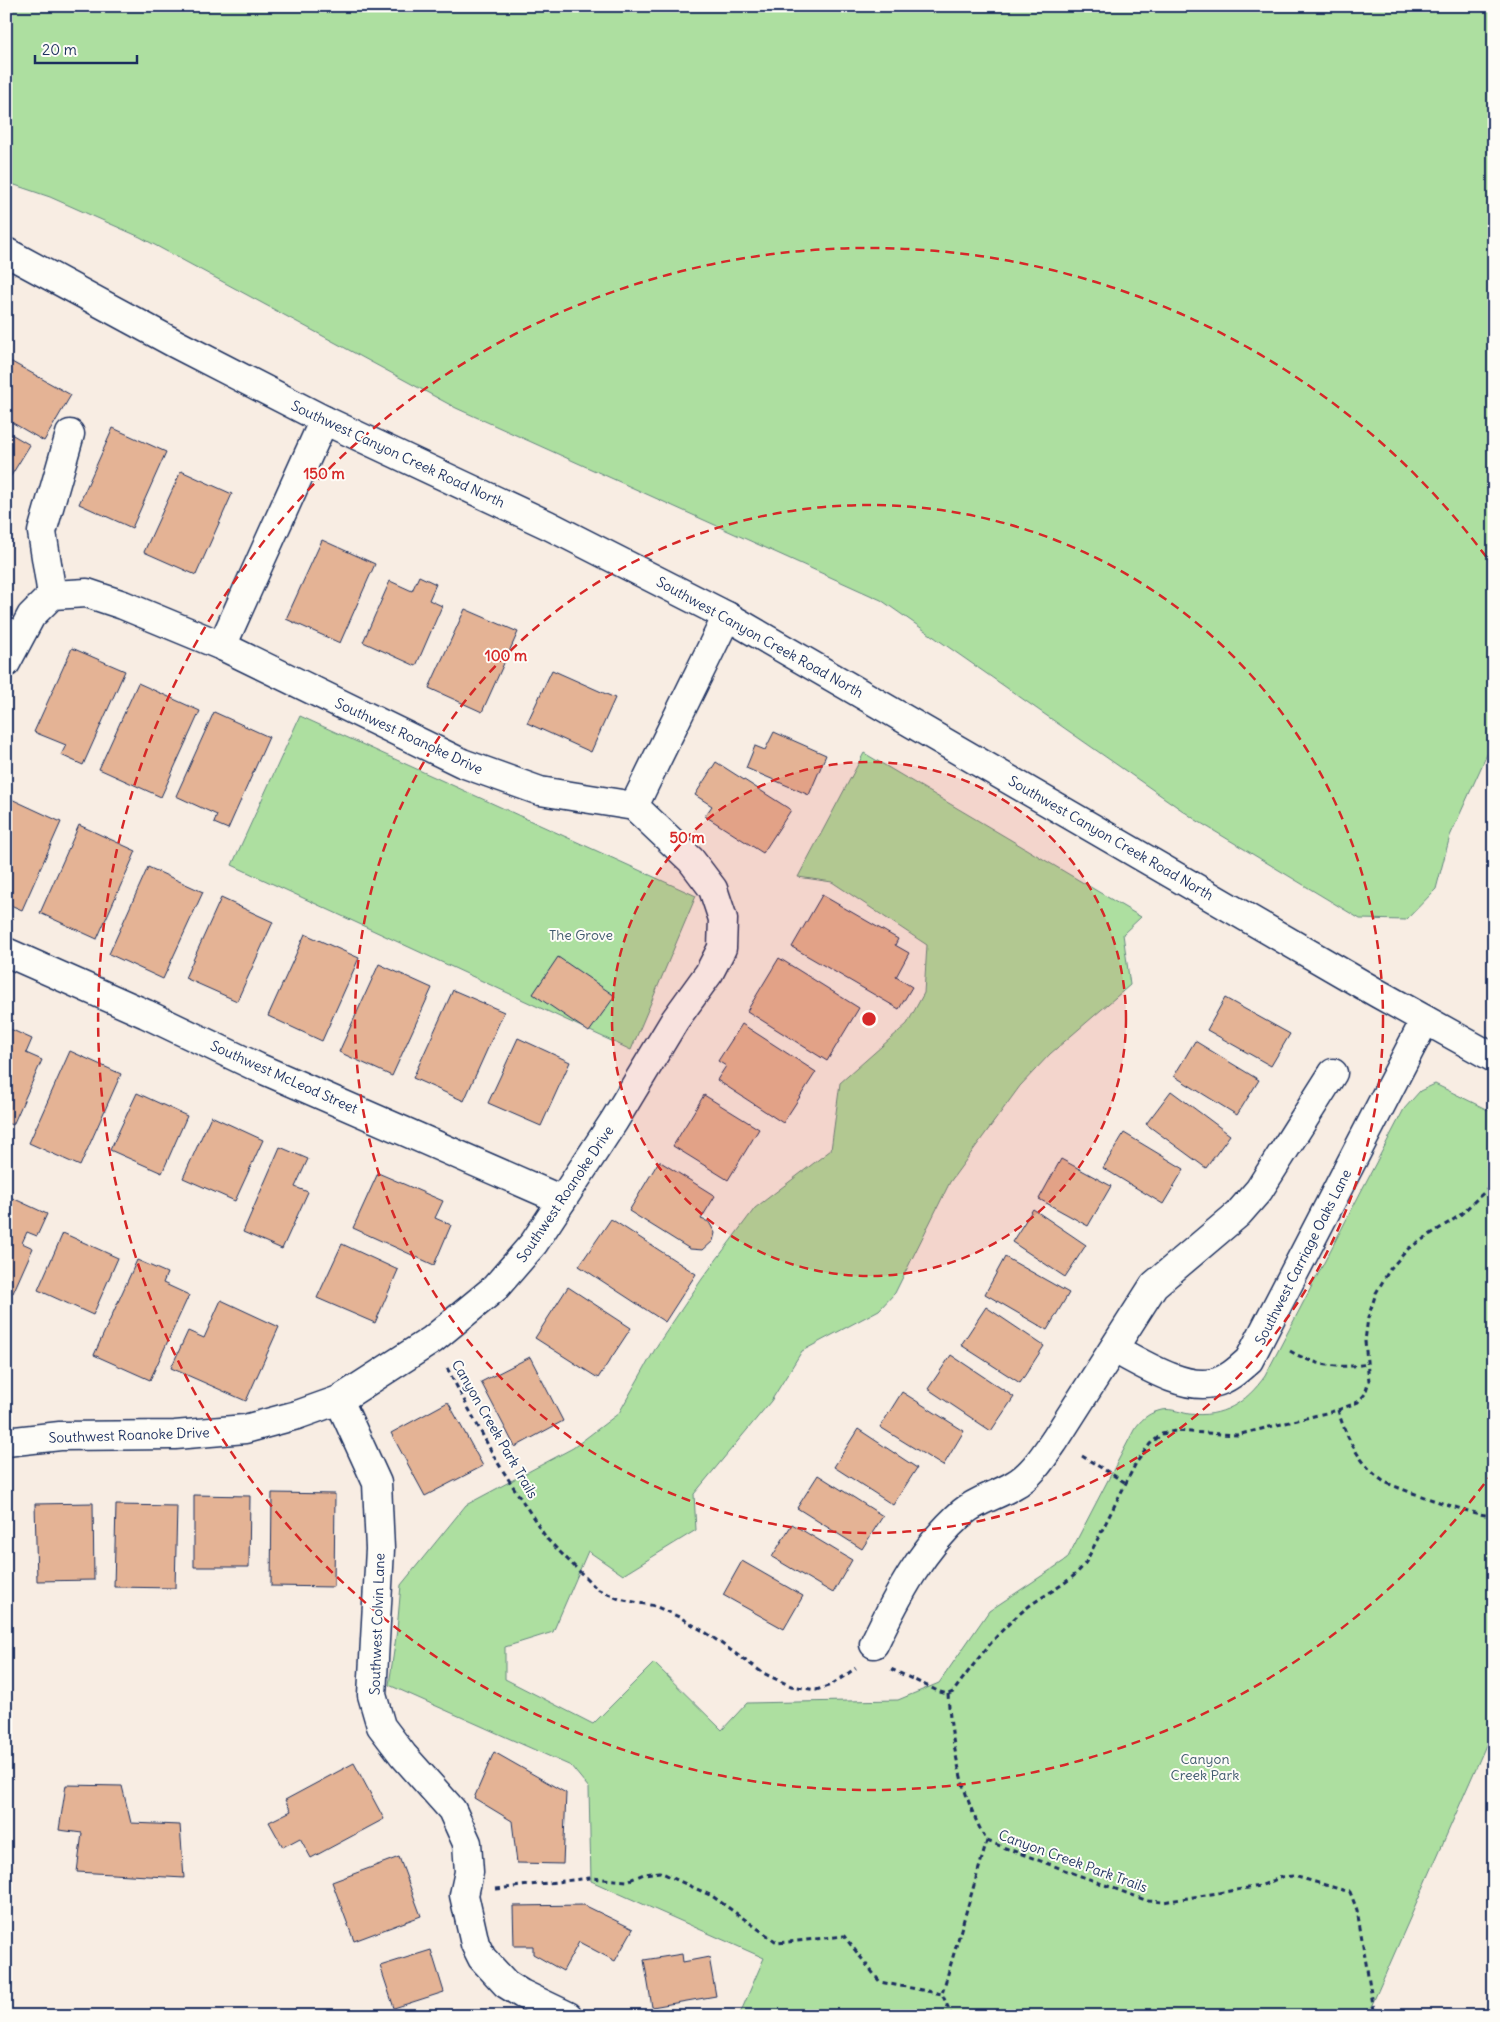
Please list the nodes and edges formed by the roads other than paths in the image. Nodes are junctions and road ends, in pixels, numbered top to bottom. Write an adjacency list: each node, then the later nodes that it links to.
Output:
1 (6, 252): 2 (street, Southwest Canyon Creek Road North)
2 (324, 420): 5 (street, Southwest Canyon Creek Road North); 6 (street)
3 (70, 434): 4 (street)
4 (52, 595): 6 (street, Southwest Roanoke Drive); 7 (street)
5 (727, 616): 8 (street); 10 (street, Southwest Canyon Creek Road North)
6 (222, 646): 8 (street, Southwest Roanoke Drive)
7 (6, 663)
8 (634, 806): 13 (street, Southwest Roanoke Drive)
9 (6, 952): 13 (street, Southwest McLeod Street)
10 (1425, 1020): 11 (street, Southwest Canyon Creek Road North); 14 (street, Southwest Carriage Oaks Lane)
11 (1494, 1058)
12 (1333, 1073): 14 (street)
13 (562, 1200): 15 (street, Southwest Roanoke Drive)
14 (1114, 1349): 17 (street)
15 (339, 1400): 16 (street, Southwest Roanoke Drive); 18 (street, Southwest Colvin Lane)
16 (6, 1442)
17 (871, 1651)
18 (568, 2016)

